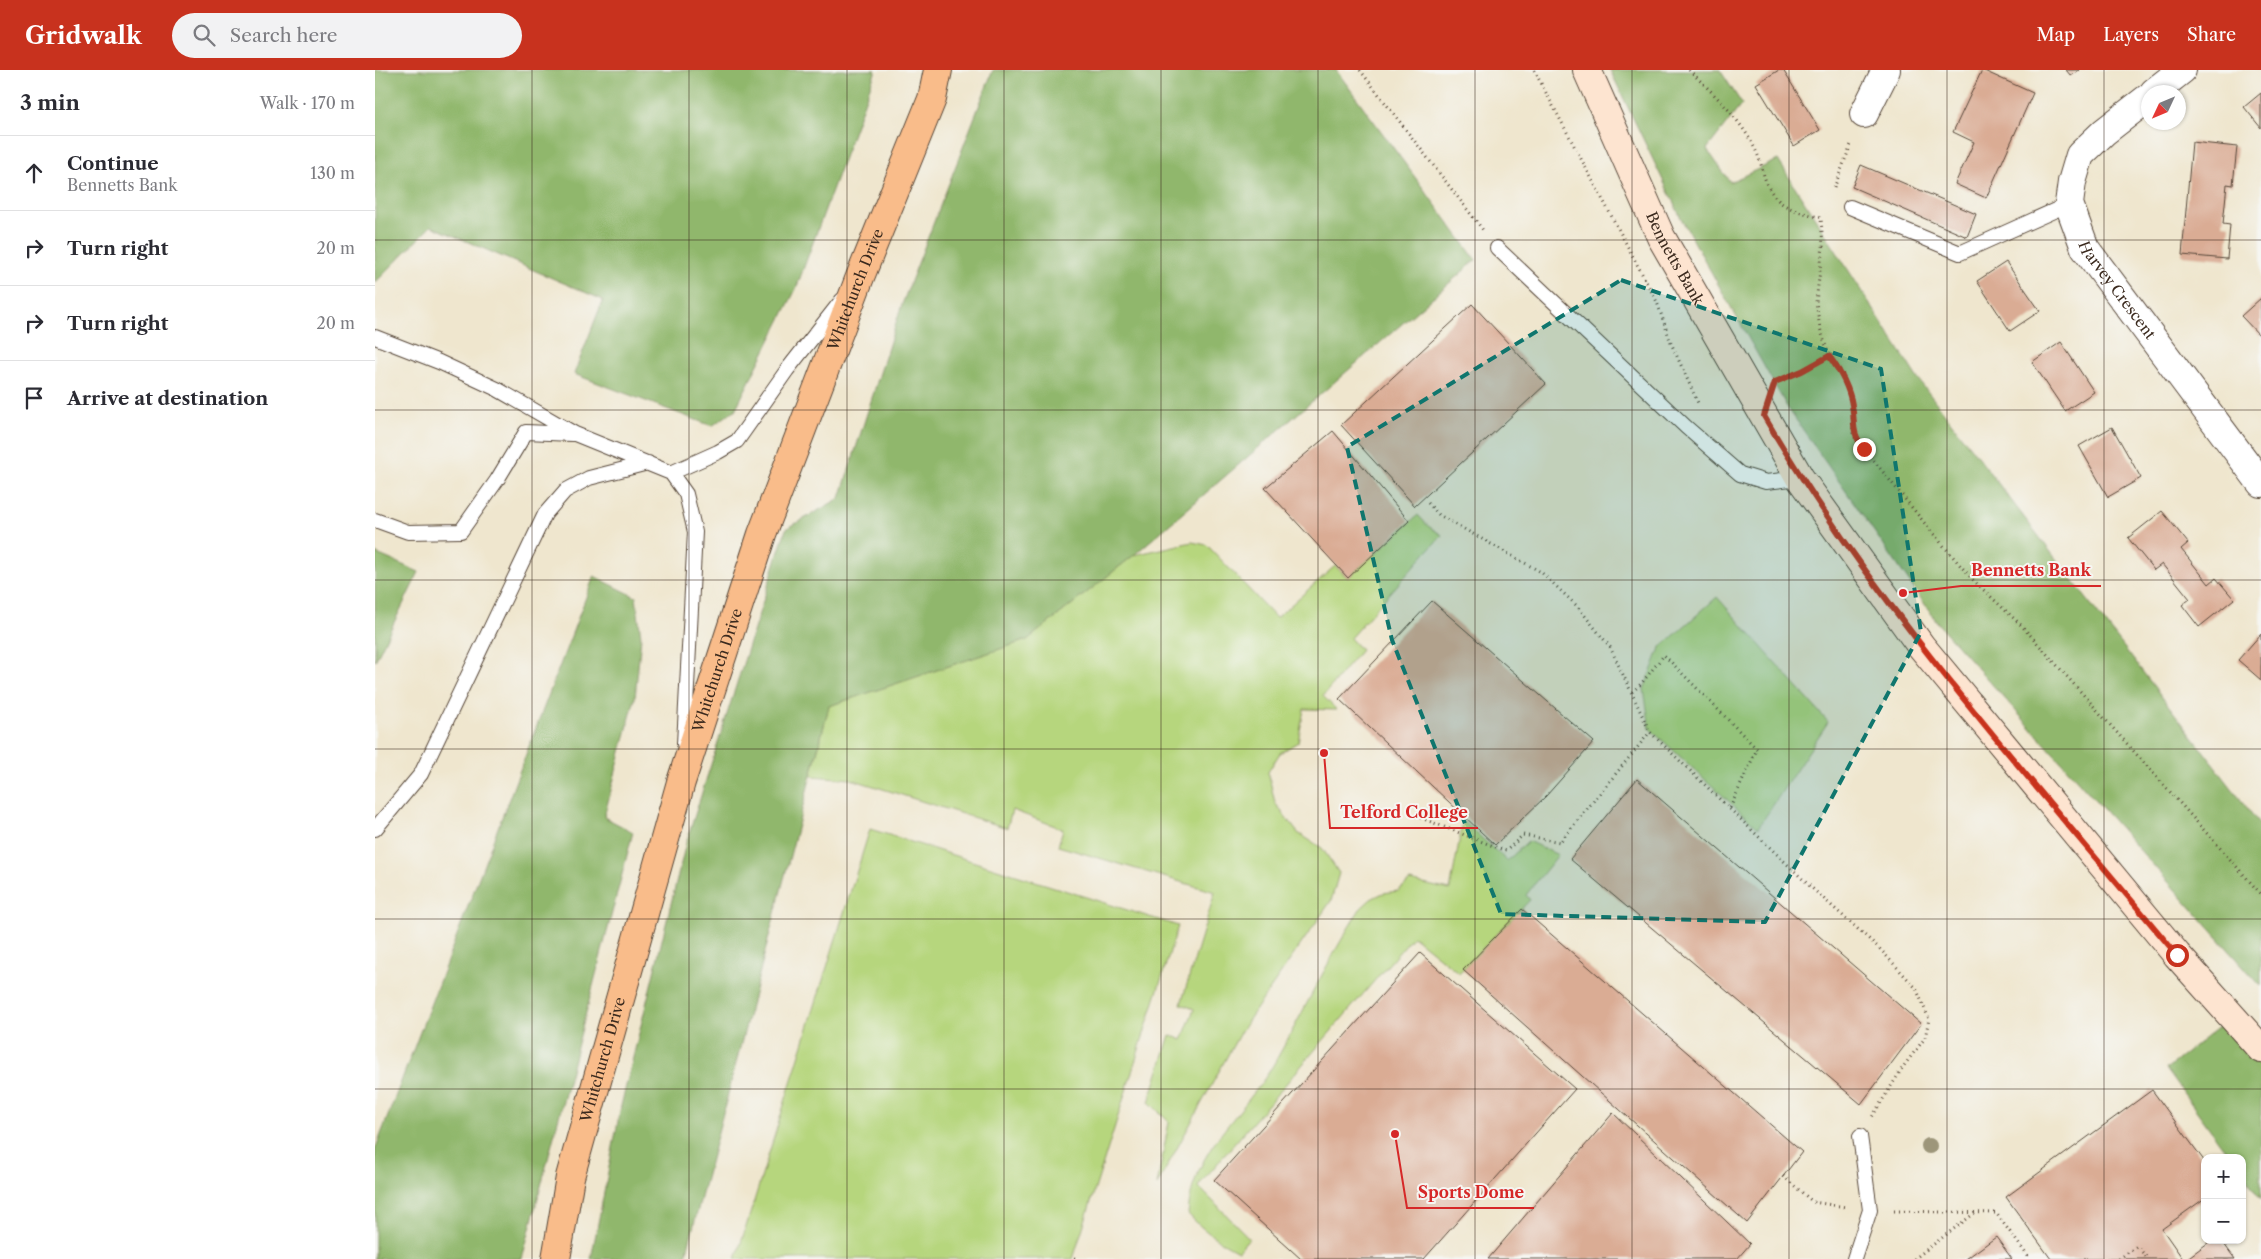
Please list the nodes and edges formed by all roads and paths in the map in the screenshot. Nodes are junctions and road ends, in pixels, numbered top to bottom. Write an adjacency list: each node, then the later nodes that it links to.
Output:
1 (938, 70): 10 (main road, Whitchurch Drive)
2 (951, 70): 10 (main road, Whitchurch Drive)
3 (1360, 70): 18 (path)
4 (1534, 70): 22 (path)
5 (1587, 70): 23 (main road, Bennetts Bank)
6 (1689, 70): 17 (path)
7 (1886, 70): 12 (street)
8 (2182, 70): 9 (street)
9 (2163, 85)
10 (932, 99): 19 (main road, Whitchurch Drive)
11 (2141, 103): 14 (street, Harvey Crescent)
12 (1864, 114): 13 (path)
13 (1833, 190)
14 (2069, 204): 15 (lane); 28 (street, Harvey Crescent)
15 (1850, 207)
16 (1824, 212): 17 (path)
17 (1821, 218): 21 (path)
18 (1497, 248): 27 (lane)
19 (860, 277): 26 (lane); 33 (main road, Whitchurch Drive)
20 (375, 337): 24 (lane)
21 (1829, 356): 23 (path); 37 (path)
22 (1704, 409)
23 (1764, 416): 27 (main road, Bennetts Bank)
24 (575, 434): 25 (lane); 30 (lane)
25 (648, 463): 26 (lane); 36 (lane)
26 (671, 473): 33 (lane)
27 (1800, 478): 38 (main road, Bennetts Bank)
28 (2261, 483)
29 (1428, 503): 31 (path)
30 (375, 520)
31 (1632, 692): 32 (path); 34 (path)
32 (1650, 732): 34 (path); 35 (path)
33 (681, 782): 43 (main road, Whitchurch Drive)
34 (1730, 808): 39 (path)
35 (1416, 816)
36 (375, 829)
37 (2261, 894)
38 (2261, 1050)
39 (1860, 1136): 41 (lane)
40 (1783, 1176): 41 (path)
41 (1870, 1210): 42 (path); 44 (lane)
42 (1976, 1213): 45 (path); 46 (path)
43 (556, 1259)
44 (1854, 1259)
45 (1914, 1259)
46 (2030, 1259)
47 (2119, 1259): 48 (path)
48 (2148, 1259)

